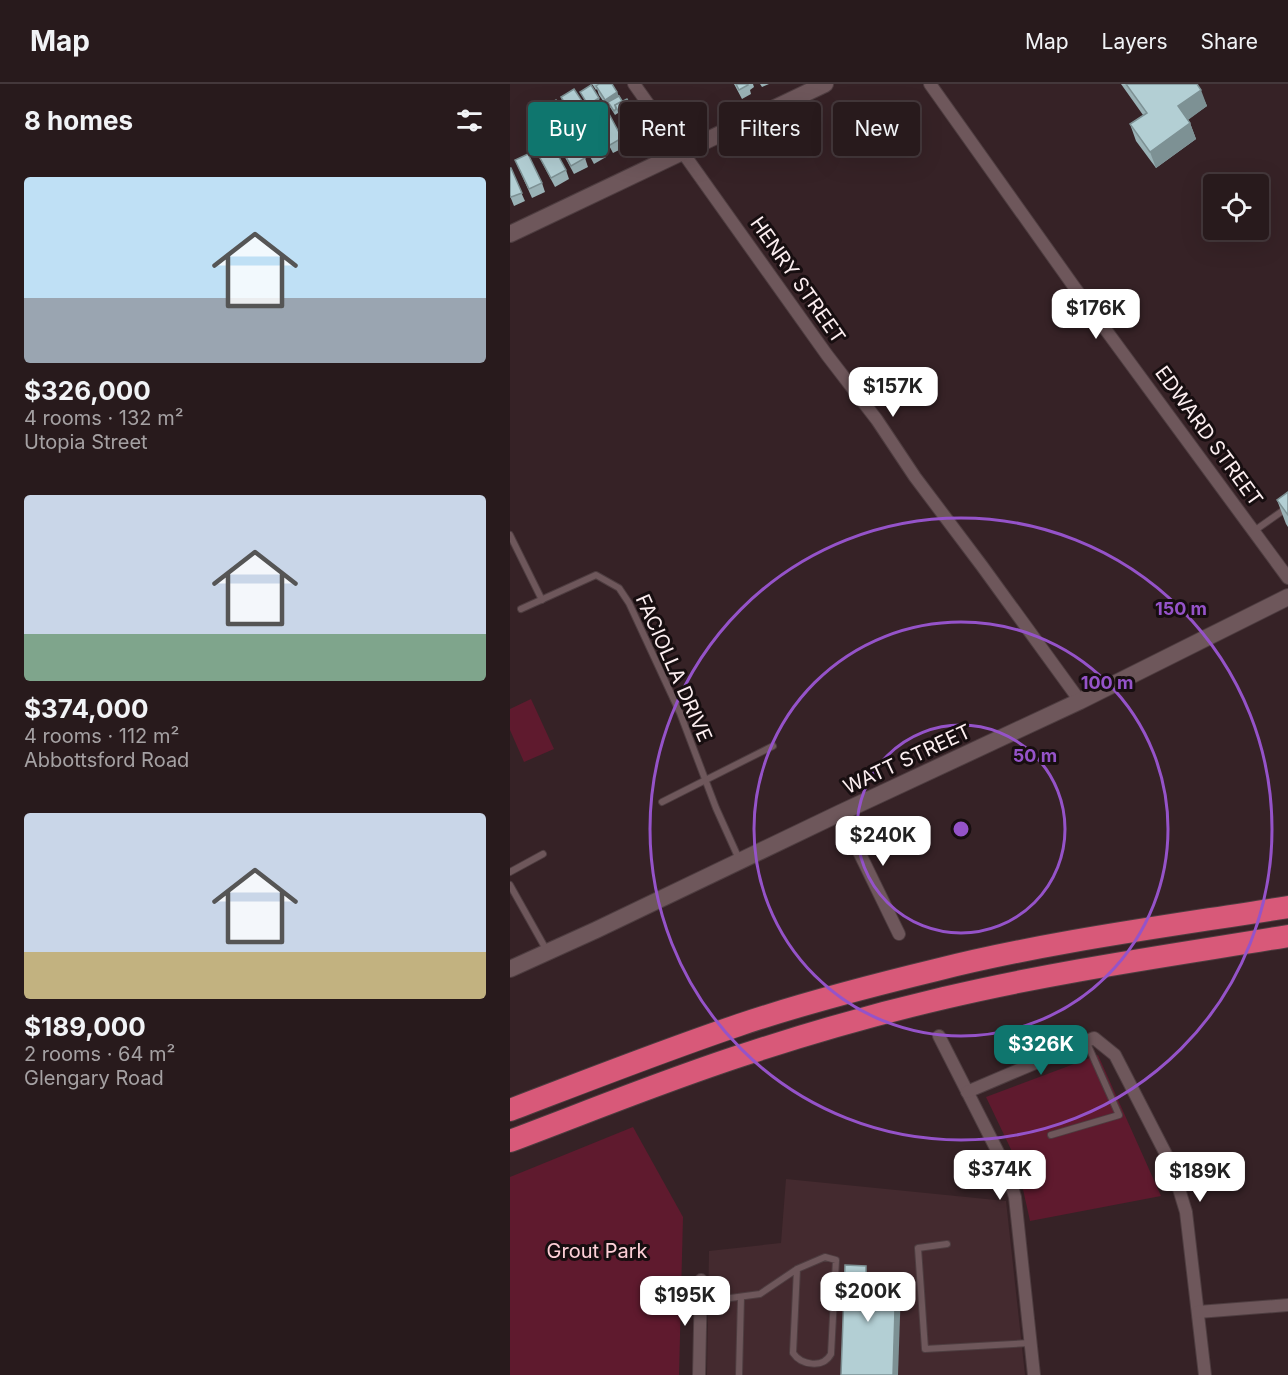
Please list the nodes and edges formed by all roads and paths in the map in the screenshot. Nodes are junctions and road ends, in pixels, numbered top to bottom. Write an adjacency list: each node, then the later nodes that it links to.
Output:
1 (634, 84): 4 (street, HENRY STREET)
2 (825, 84): 5 (street)
3 (930, 84): 10 (street, EDWARD STREET)
4 (647, 102)
5 (707, 140)
6 (673, 156): 8 (street)
7 (687, 156): 16 (street, HENRY STREET)
8 (510, 234)
9 (1288, 507): 10 (lane)
10 (1254, 531): 12 (street, EDWARD STREET)
11 (510, 535): 14 (lane)
12 (1288, 578)
13 (1288, 597): 16 (street, WATT STREET)
14 (542, 600): 15 (lane, FACIOLLA DRIVE); 18 (lane, FACIOLLA DRIVE)
15 (521, 609)
16 (1080, 701): 20 (street, WATT STREET)
17 (773, 746): 18 (lane)
18 (706, 781): 19 (lane); 22 (lane, FACIOLLA DRIVE)
19 (662, 802)
20 (840, 813): 22 (street, WATT STREET); 26 (street)
21 (543, 854): 23 (lane)
22 (741, 862): 28 (street, WATT STREET)
23 (510, 872)
24 (510, 885): 28 (lane)
25 (1288, 907): 33 (highway)
26 (899, 934)
27 (1288, 936): 35 (highway)
28 (548, 952): 29 (street, WATT STREET)
29 (510, 969)
30 (939, 1036): 32 (street)
31 (1086, 1041): 32 (street); 34 (lane); 42 (street)
32 (967, 1092): 43 (street)
33 (510, 1110)
34 (1051, 1135)
35 (510, 1141)
36 (947, 1244): 43 (lane)
37 (797, 1269): 37 (lane); 39 (lane)
38 (701, 1280): 40 (street)
39 (741, 1297): 40 (lane); 45 (lane)
40 (701, 1302): 44 (street)
41 (1288, 1305): 42 (street)
42 (1198, 1312): 47 (street)
43 (1031, 1342): 46 (street)
44 (699, 1375)
45 (739, 1375)
46 (1034, 1375)
47 (1204, 1375)

